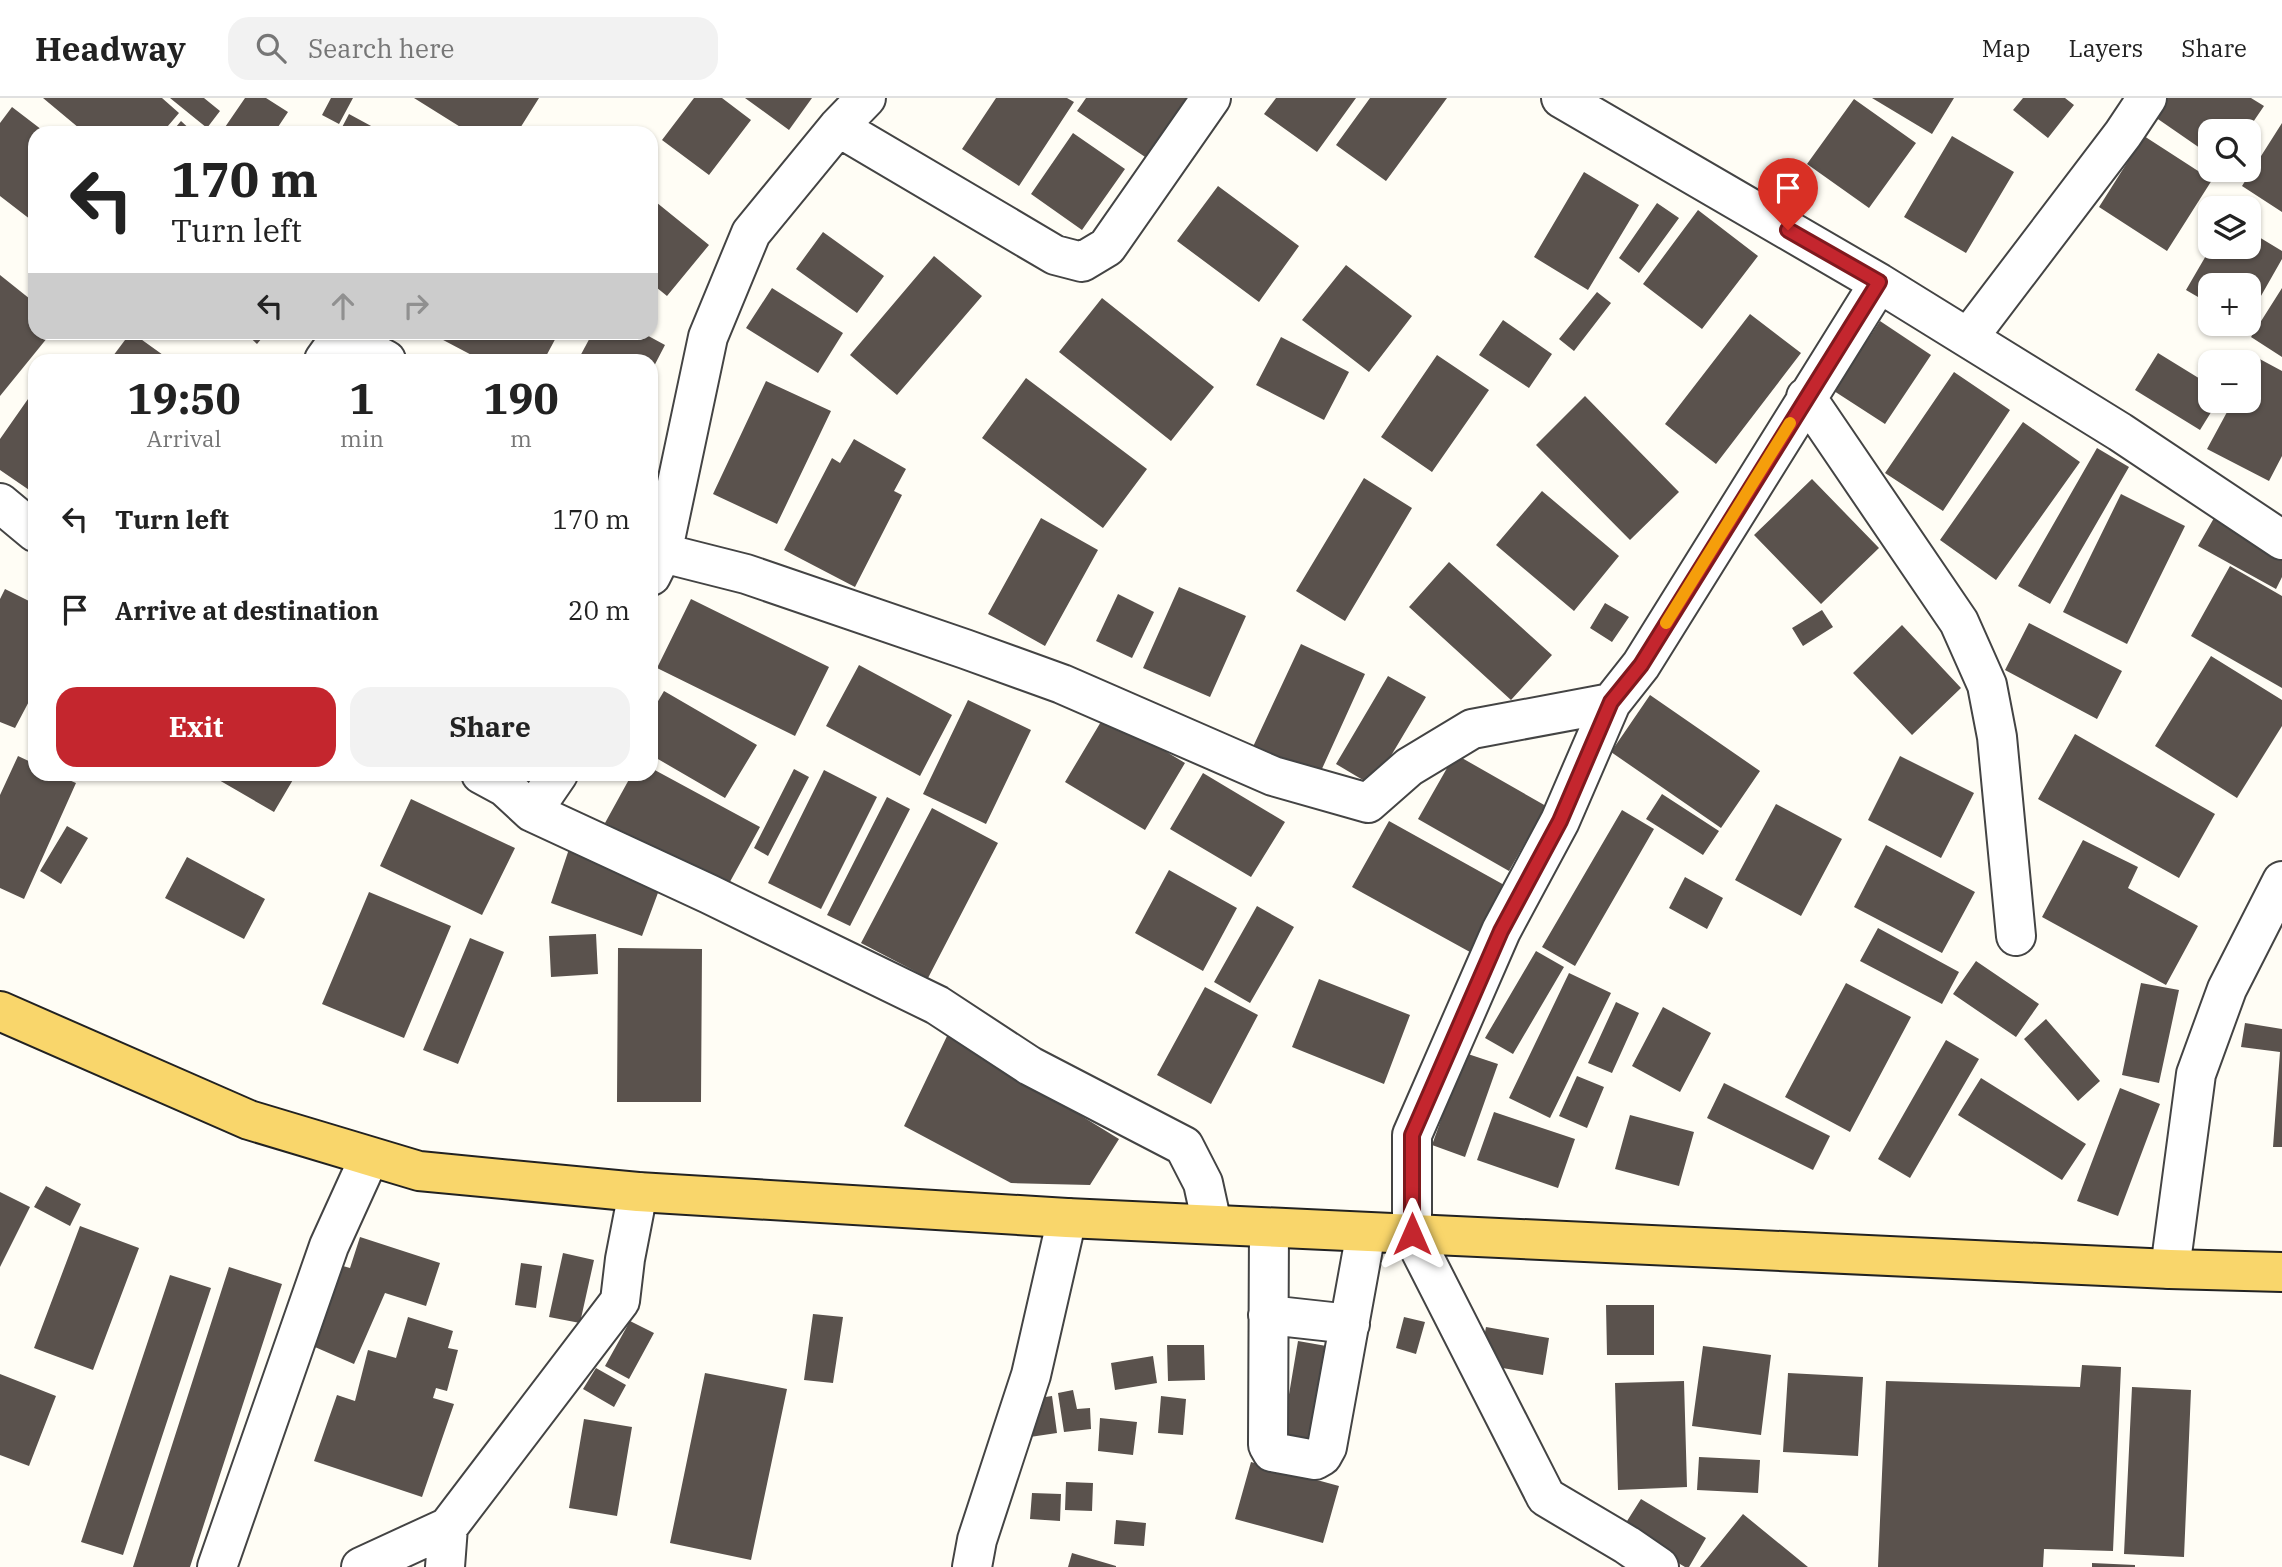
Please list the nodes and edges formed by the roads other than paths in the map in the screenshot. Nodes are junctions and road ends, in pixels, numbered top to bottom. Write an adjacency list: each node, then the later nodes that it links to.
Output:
1 (866, 98): 5 (street)
2 (1211, 98): 5 (street)
3 (1561, 98): 6 (street)
4 (2147, 98): 7 (street)
5 (838, 127): 14 (street)
6 (1879, 282): 7 (street); 10 (street)
7 (1968, 338): 13 (street)
8 (355, 340): 9 (street)
9 (375, 354)
10 (1806, 397): 16 (street); 21 (street)
11 (0, 503): 12 (street)
12 (28, 527)
13 (2282, 540)
14 (658, 547)
15 (658, 560): 16 (street)
16 (1611, 702): 29 (street)
17 (494, 781): 19 (street)
18 (553, 781): 19 (street)
19 (531, 812): 26 (street)
20 (2282, 881): 30 (street)
21 (2016, 936)
22 (0, 1010): 23 (main road)
23 (369, 1158): 24 (main road); 35 (street)
24 (638, 1192): 25 (main road); 34 (street)
25 (1068, 1218): 26 (main road); 38 (street)
26 (1212, 1224): 27 (main road)
27 (1269, 1228): 28 (main road); 32 (street)
28 (1366, 1232): 29 (main road); 33 (street)
29 (1412, 1234): 30 (main road); 39 (street)
30 (2170, 1269): 31 (main road)
31 (2282, 1272)
32 (1268, 1315): 33 (street); 33 (street)
33 (1350, 1324)
34 (448, 1527): 36 (street); 37 (street)
35 (217, 1567)
36 (361, 1567)
37 (445, 1567)
38 (972, 1567)
39 (1659, 1567)

